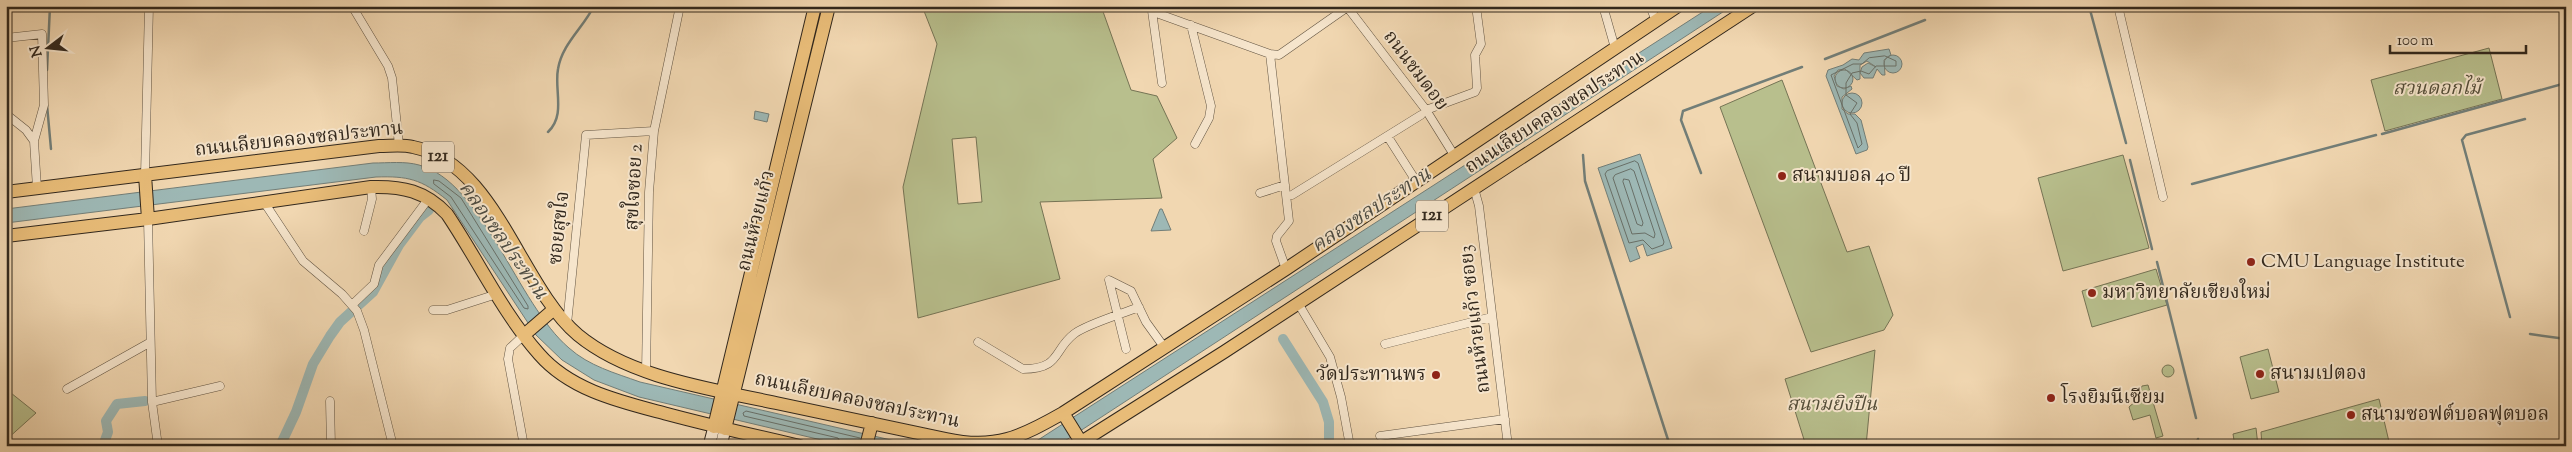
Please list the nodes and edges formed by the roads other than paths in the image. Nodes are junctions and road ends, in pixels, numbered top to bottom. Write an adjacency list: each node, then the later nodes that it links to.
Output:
1 (149, 6): 28 (street)
2 (352, 6): 26 (street)
3 (680, 6): 22 (street, สุขใจซอย 2)
4 (815, 6): 62 (main road, ถนนห้วยแก้ว)
5 (829, 6): 62 (main road, ถนนห้วยแก้ว)
6 (1476, 6): 20 (street)
7 (1603, 6): 17 (street)
8 (1650, 6): 14 (street)
9 (1678, 6): 14 (main road, ถนนเลียบคลองชลประทาน / 121)
10 (1753, 6): 33 (main road, ถนนเลียบคลองชลประทาน / 121)
11 (2116, 6): 37 (street)
12 (1348, 7): 18 (street); 20 (street, ถนนชมดอย)
13 (1150, 9): 15 (street); 19 (street)
14 (1656, 21): 17 (main road, ถนนเลียบคลองชลประทาน / 121)
15 (1192, 25): 18 (street); 25 (street)
16 (6, 38): 24 (street)
17 (1615, 48): 27 (main road, ถนนเลียบคลองชลประทาน / 121)
18 (1270, 54): 30 (street)
19 (1162, 83)
20 (1424, 113): 23 (street); 27 (street, ถนนชมดอย)
21 (6, 114): 24 (street)
22 (654, 131): 52 (street, ซอยสุขใจ); 59 (street, สุขใจซอย 2)
23 (1388, 137): 29 (street); 36 (street)
24 (34, 141): 32 (street)
25 (1195, 144)
26 (400, 145): 28 (main road, ถนนเลียบคลองชลประทาน / 121); 49 (main road, ถนนเลียบคลองชลประทาน / 121)
27 (1454, 155): 29 (main road, ถนนเลียบคลองชลประทาน / 121)
28 (146, 175): 32 (main road, ถนนเลียบคลองชลประทาน / 121); 40 (main road)
29 (1416, 181): 43 (main road, ถนนเลียบคลองชลประทาน / 121)
30 (1286, 185): 35 (street); 43 (street)
31 (371, 187): 38 (main road, 121); 39 (main road, 121); 41 (street)
32 (37, 188): 34 (main road, ถนนเลียบคลองชลประทาน / 121)
33 (1474, 188): 45 (main road, ถนนเลียบคลองชลประทาน / 121); 51 (street, ถนนห้วยแก้ว ซอย3)
34 (6, 192)
35 (1260, 193)
36 (1292, 195)
37 (2163, 195)
38 (429, 198): 44 (main road, 121); 47 (street)
39 (264, 202): 40 (main road, 121); 47 (street)
40 (148, 219): 42 (main road, 121); 55 (street)
41 (364, 231)
42 (6, 236)
43 (1286, 269): 57 (main road, ถนนเลียบคลองชลประทาน / 121)
44 (497, 294): 48 (street); 53 (main road, 121)
45 (1298, 303): 70 (main road, ถนนเลียบคลองชลประทาน / 121); 79 (street)
46 (1139, 307): 50 (street); 50 (street); 57 (street)
47 (355, 308): 73 (street)
48 (433, 310)
49 (553, 310): 52 (main road, ถนนเลียบคลองชลประทาน / 121); 53 (main road)
50 (1116, 316): 54 (street); 58 (street)
51 (1492, 317): 56 (street); 66 (street, ถนนห้วยแก้ว ซอย3)
52 (567, 324): 59 (main road, ถนนเลียบคลองชลประทาน / 121)
53 (524, 335): 68 (main road, 121); 74 (street)
54 (978, 342)
55 (149, 343): 61 (street); 64 (street)
56 (1385, 344)
57 (1164, 347): 65 (main road, ถนนเลียบคลองชลประทาน / 121)
58 (1126, 350)
59 (646, 372): 62 (main road, ถนนเลียบคลองชลประทาน / 121)
60 (220, 386): 64 (street)
61 (67, 388)
62 (728, 392): 67 (main road, ถนนเลียบคลองชลประทาน / 121); 68 (main road, ถนนห้วยแก้ว)
63 (330, 401): 72 (street)
64 (152, 402): 71 (street)
65 (1065, 416): 67 (main road, ถนนเลียบคลองชลประทาน / 121); 70 (main road)
66 (1505, 419): 69 (street); 80 (street, ถนนห้วยแก้ว ซอย3)
67 (871, 427): 78 (main road)
68 (719, 428): 75 (main road, ถนนห้วยแก้ว); 76 (main road, ถนนห้วยแก้ว); 77 (main road, 121)
69 (1380, 436)
70 (1078, 442)
71 (158, 446)
72 (331, 446)
73 (393, 446)
74 (524, 446)
75 (710, 446)
76 (721, 446)
77 (800, 446)
78 (866, 446)
79 (1350, 446)
80 (1508, 446)

